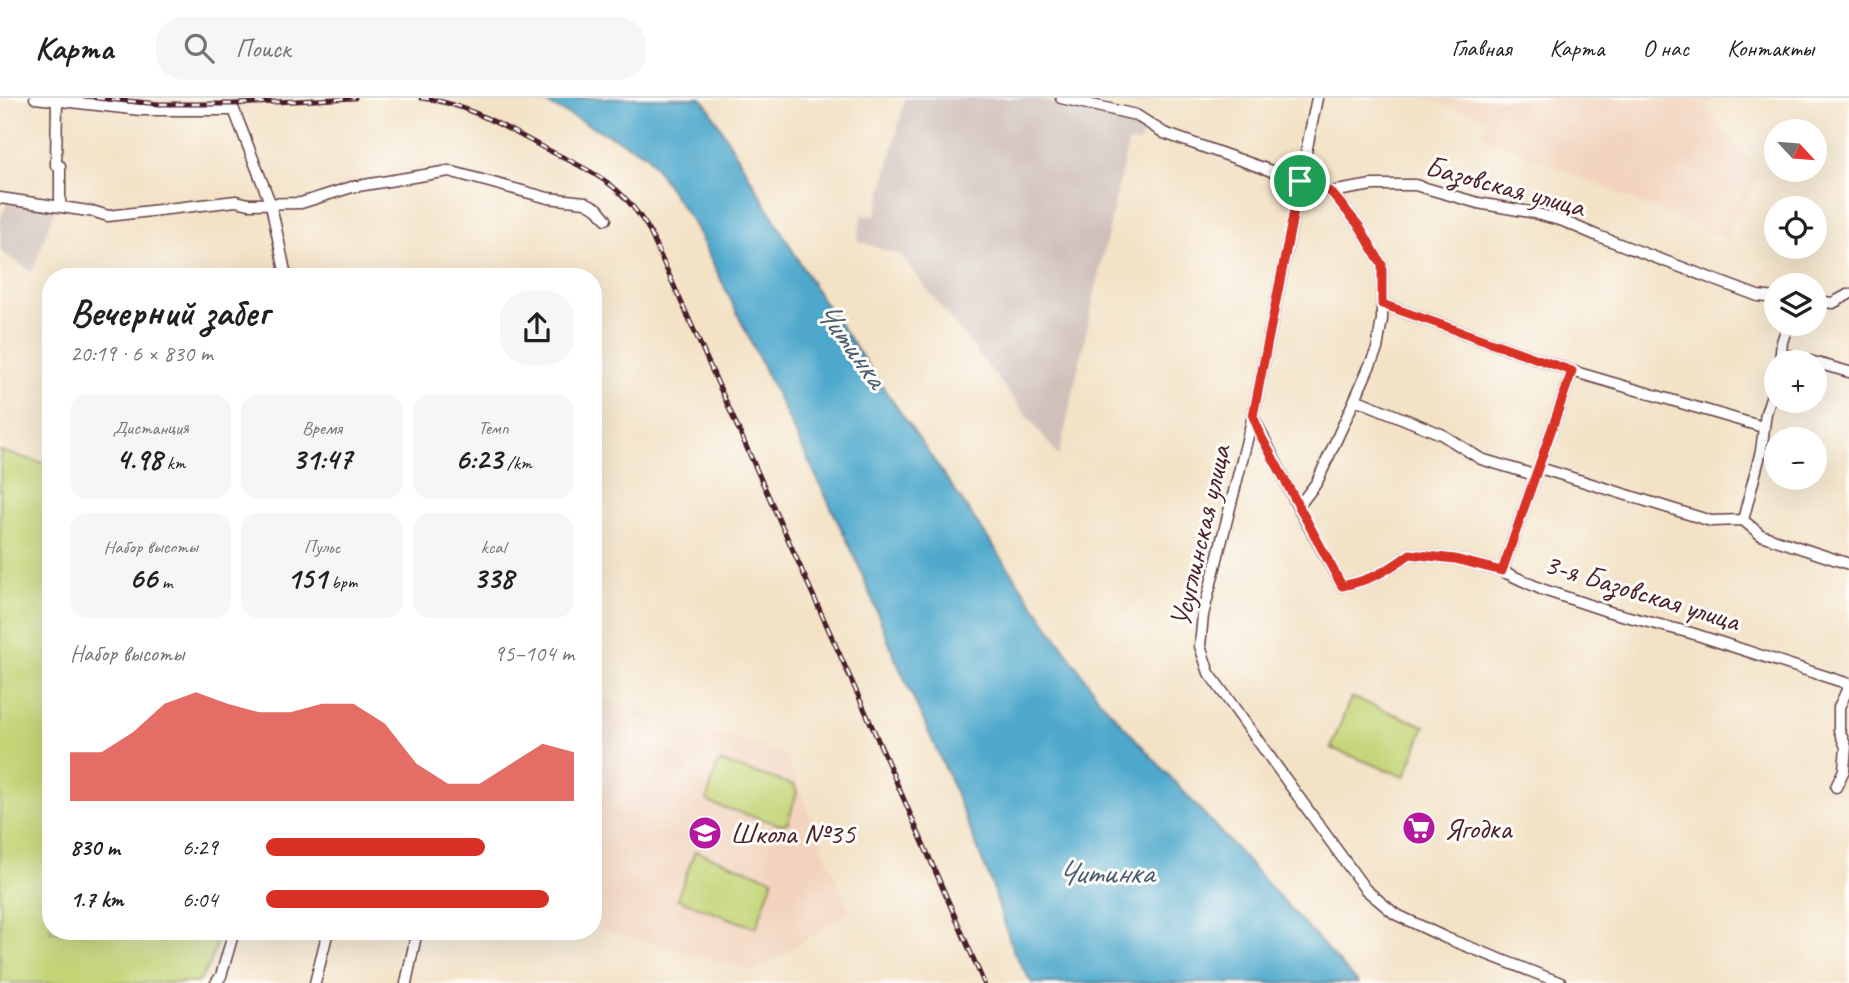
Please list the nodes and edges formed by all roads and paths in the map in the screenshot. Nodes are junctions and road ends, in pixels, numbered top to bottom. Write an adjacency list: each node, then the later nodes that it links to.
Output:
1 (35, 98): 4 (street)
2 (1060, 98): 5 (street, Базовская улица)
3 (1317, 98): 5 (street, Усуглинская улица)
4 (57, 101): 8 (street); 9 (street)
5 (1300, 181): 6 (street, Базовская улица); 21 (street, Усуглинская улица)
6 (1331, 192): 13 (street, Базовская улица); 15 (street)
7 (0, 198): 9 (street)
8 (271, 205): 9 (street); 10 (street); 11 (street)
9 (60, 206)
10 (606, 219)
11 (284, 268)
12 (1849, 294): 14 (street)
13 (1764, 297)
14 (1827, 302)
15 (1382, 304): 17 (street); 19 (street)
16 (1827, 367): 18 (street)
17 (1572, 371): 22 (street); 23 (street)
18 (1849, 372)
19 (1355, 399): 23 (street); 24 (street)
20 (1767, 413): 22 (street)
21 (1253, 416): 24 (street); 36 (street, Усуглинская улица)
22 (1763, 427): 25 (street)
23 (1537, 472): 25 (street); 27 (street)
24 (1298, 507): 27 (street, 3-я Базовская улица)
25 (1743, 520): 26 (street)
26 (1849, 564)
27 (1502, 571): 28 (street, 3-я Базовская улица)
28 (1849, 685): 29 (street)
29 (1836, 787)
30 (231, 940): 33 (street)
31 (326, 940): 34 (street)
32 (415, 940): 35 (street)
33 (216, 983)
34 (315, 983)
35 (406, 983)
36 (1561, 983)

